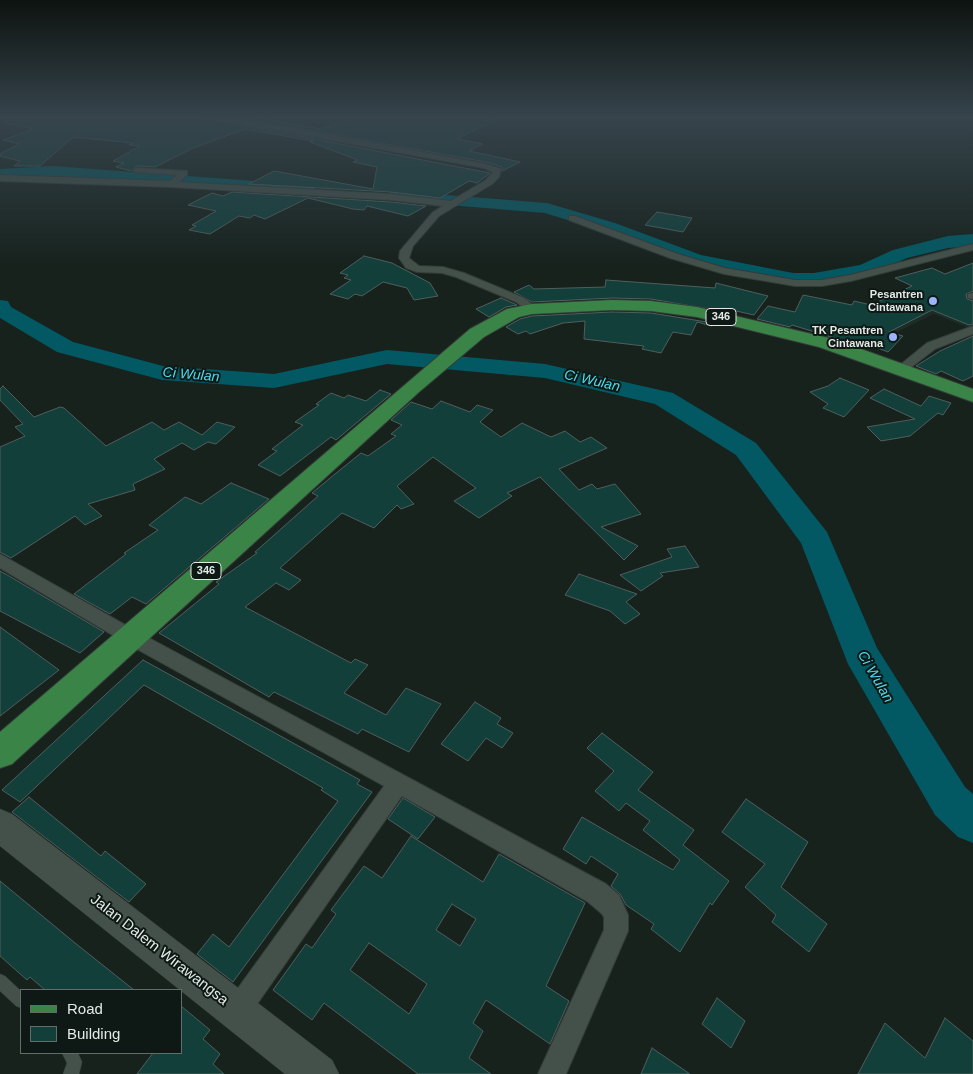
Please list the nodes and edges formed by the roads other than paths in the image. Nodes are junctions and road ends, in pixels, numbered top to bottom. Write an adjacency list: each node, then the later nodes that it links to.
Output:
1 (489, 167): 5 (street)
2 (137, 170): 4 (street)
3 (0, 178): 4 (street)
4 (174, 183): 5 (street)
5 (453, 203): 8 (street)
6 (572, 218): 7 (street)
7 (973, 247)
8 (532, 309): 10 (main road, 346); 13 (main road, 346)
9 (973, 330): 10 (street)
10 (901, 369): 11 (main road, 346)
11 (973, 396)
12 (0, 560): 13 (street)
13 (131, 637): 14 (main road, 346); 15 (street)
14 (0, 753)
15 (399, 783): 19 (street); 23 (street)
16 (0, 825): 19 (street, Jalan Dalem Wirawangsa)
17 (0, 981): 18 (lane)
18 (20, 1000)
19 (237, 1011): 22 (street, Jalan Dalem Wirawangsa)
20 (70, 1054): 21 (lane)
21 (71, 1074)
22 (318, 1074)
23 (552, 1074)

